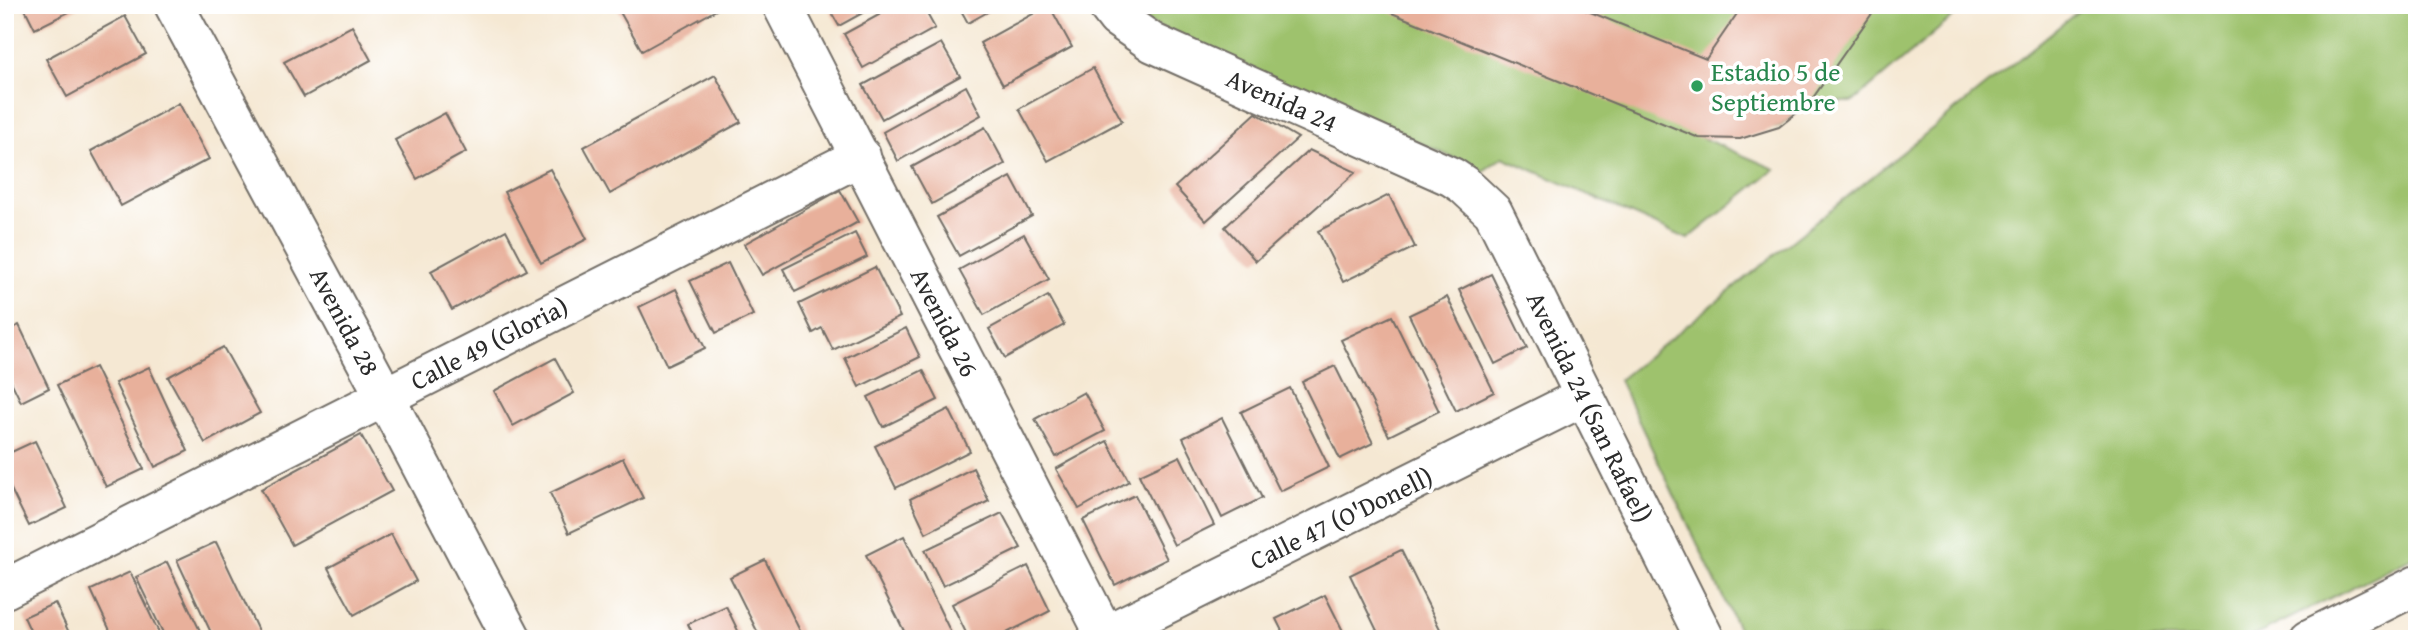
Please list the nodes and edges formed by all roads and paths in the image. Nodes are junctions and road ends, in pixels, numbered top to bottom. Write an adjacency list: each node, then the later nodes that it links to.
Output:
1 (174, 5): 6 (street, Avenida 28)
2 (782, 5): 4 (street, Avenida 26)
3 (1107, 5): 5 (street, Avenida 24)
4 (860, 156): 6 (street, Calle 49 (Gloria)); 10 (street, Avenida 26)
5 (1464, 185): 7 (street, Avenida 24 (San Rafael))
6 (384, 395): 9 (street, Calle 49 (Gloria)); 11 (street, Avenida 28)
7 (1585, 396): 10 (street, Calle 47 (O'Donell)); 12 (street, Avenida 24 (San Rafael))
8 (2417, 585): 13 (street)
9 (5, 589)
10 (1103, 637)
11 (512, 639)
12 (1705, 639)
13 (2309, 639)

